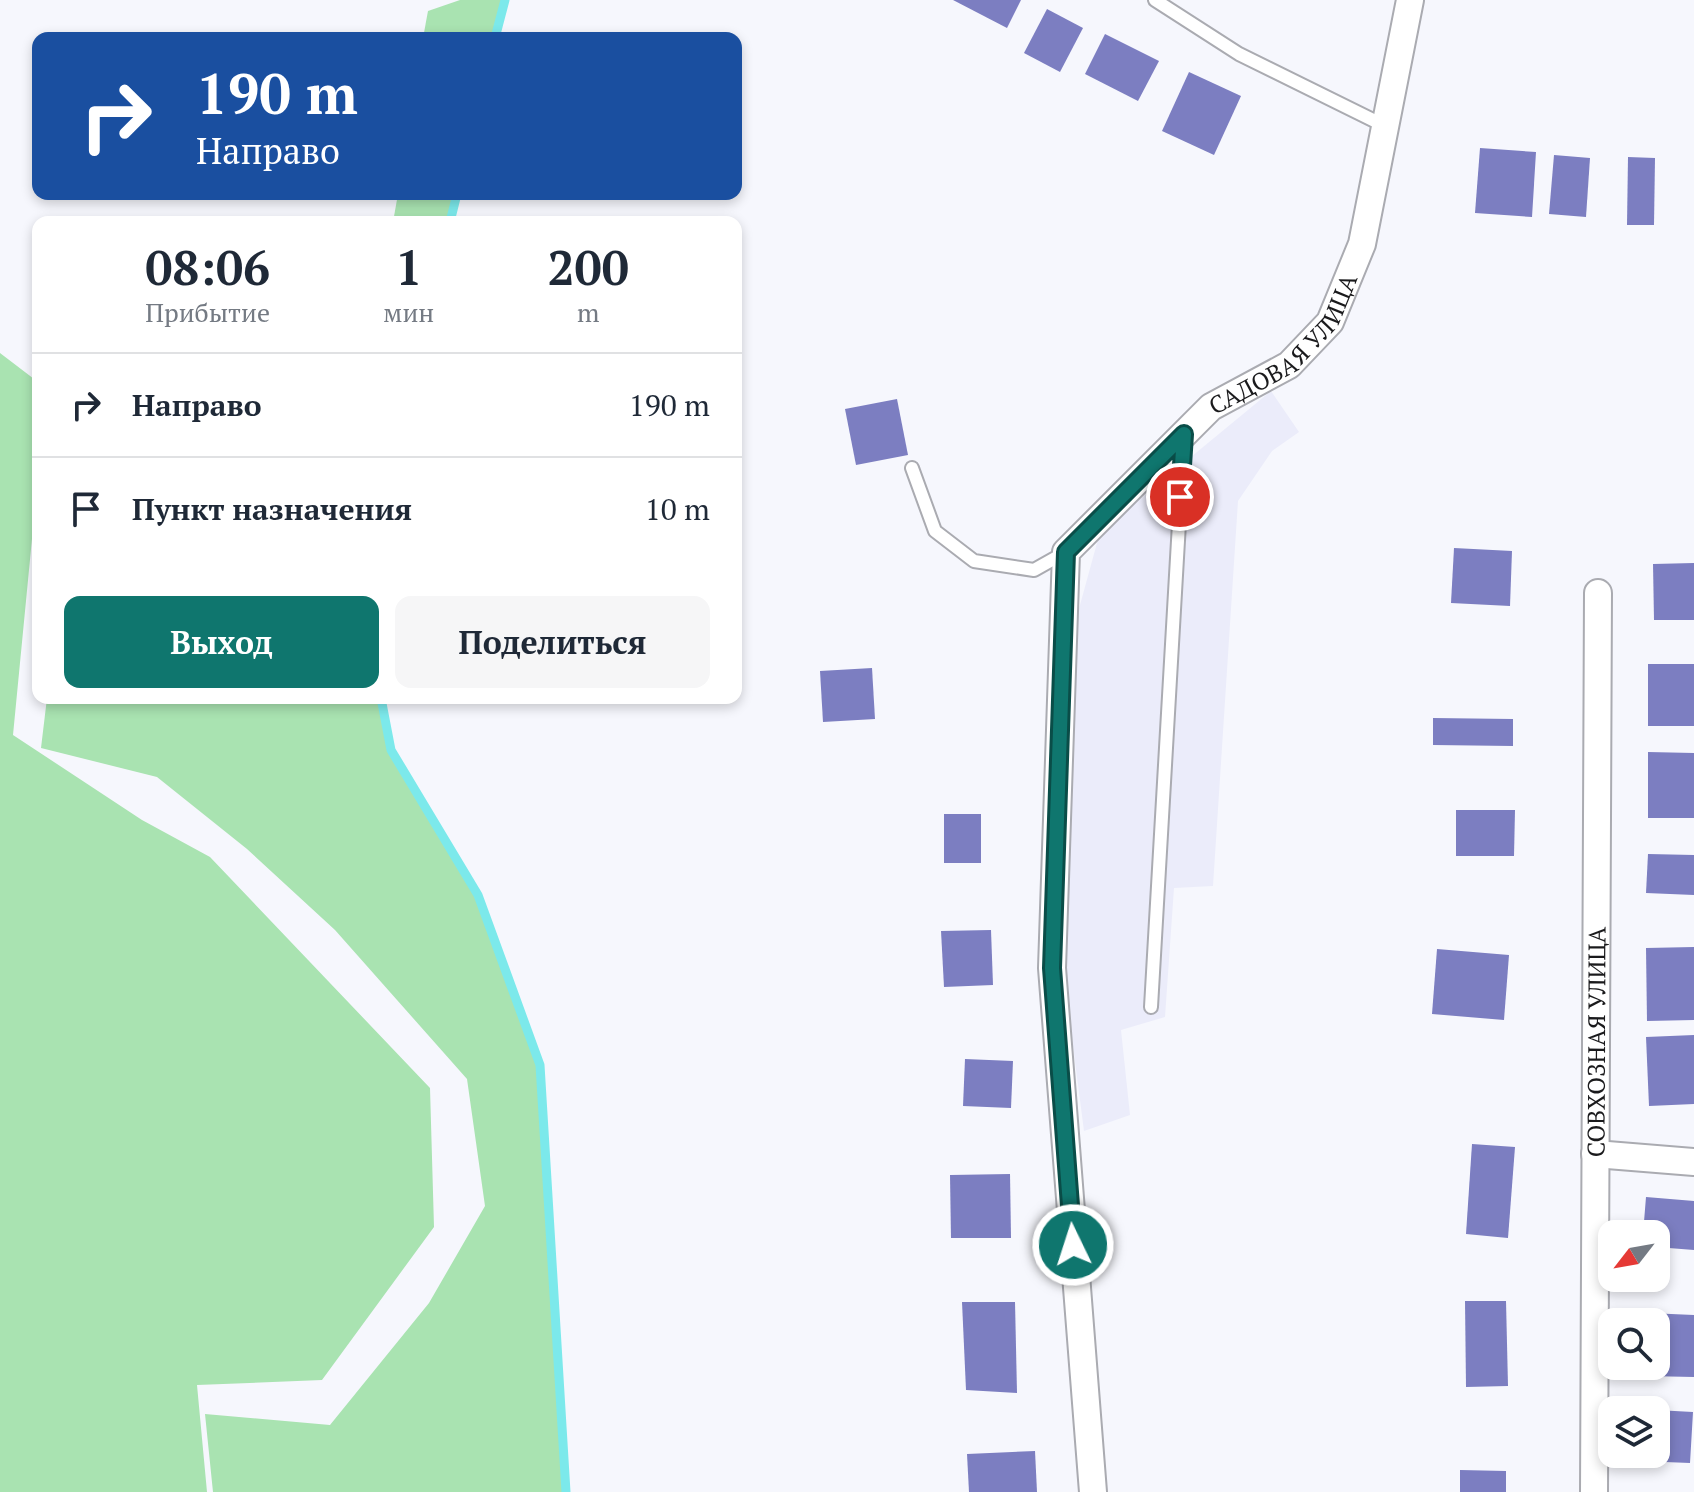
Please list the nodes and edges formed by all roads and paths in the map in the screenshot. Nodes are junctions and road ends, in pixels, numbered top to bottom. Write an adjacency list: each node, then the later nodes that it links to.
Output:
1 (1155, 0): 3 (lane)
2 (1410, 0): 3 (street, САДОВАЯ УЛИЦА)
3 (1385, 126): 4 (street, САДОВАЯ УЛИЦА)
4 (1184, 434): 6 (street, САДОВАЯ УЛИЦА); 8 (lane)
5 (912, 468): 6 (lane)
6 (1066, 552): 11 (street)
7 (1598, 593): 9 (street, СОВХОЗНАЯ УЛИЦА)
8 (1151, 1007)
9 (1595, 1154): 10 (street); 12 (street, СОВХОЗНАЯ УЛИЦА)
10 (1694, 1162)
11 (1093, 1492)
12 (1594, 1492)

